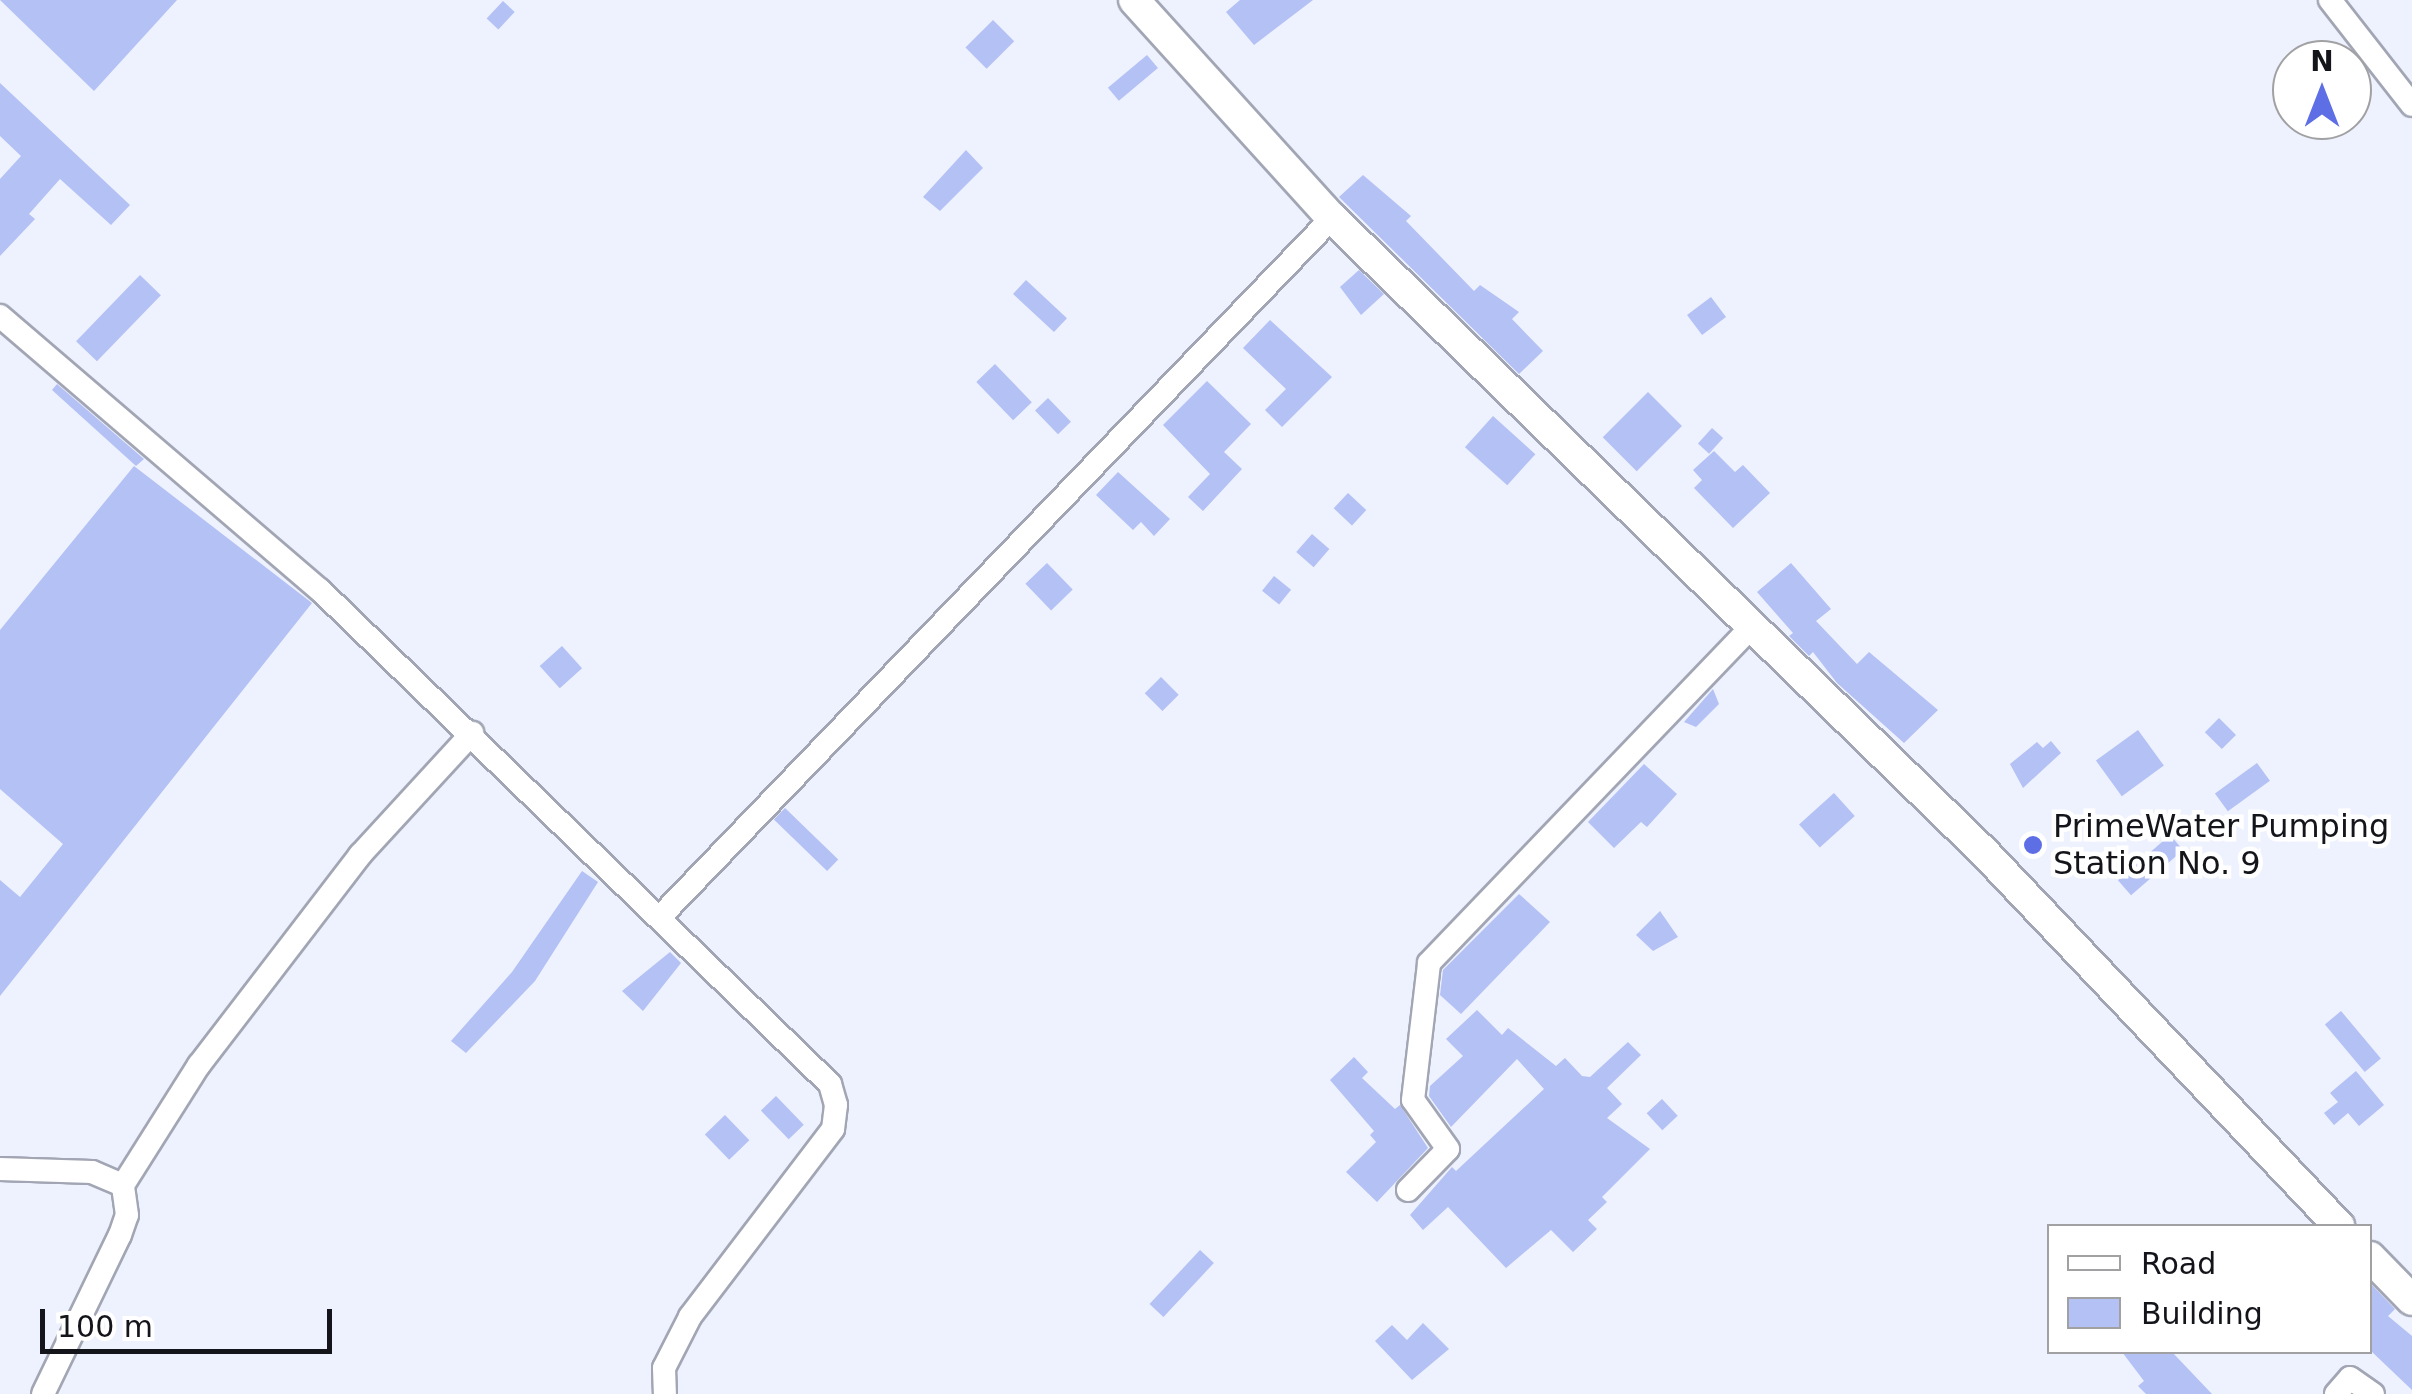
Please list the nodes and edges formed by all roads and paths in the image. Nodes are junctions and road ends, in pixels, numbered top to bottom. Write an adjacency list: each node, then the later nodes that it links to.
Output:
1 (1134, 0): 4 (street)
2 (2330, 0): 3 (street)
3 (2412, 104)
4 (1332, 218): 6 (street); 8 (street)
5 (0, 316): 7 (street)
6 (1753, 626): 11 (street); 12 (street)
7 (472, 733): 8 (street); 10 (street)
8 (659, 918): 16 (street)
9 (0, 1169): 10 (street)
10 (123, 1185): 15 (street)
11 (1408, 1190)
12 (2337, 1224)
13 (2372, 1259): 14 (street)
14 (2412, 1300)
15 (42, 1394)
16 (665, 1394)
17 (2336, 1394): 18 (street)
18 (2373, 1394)

